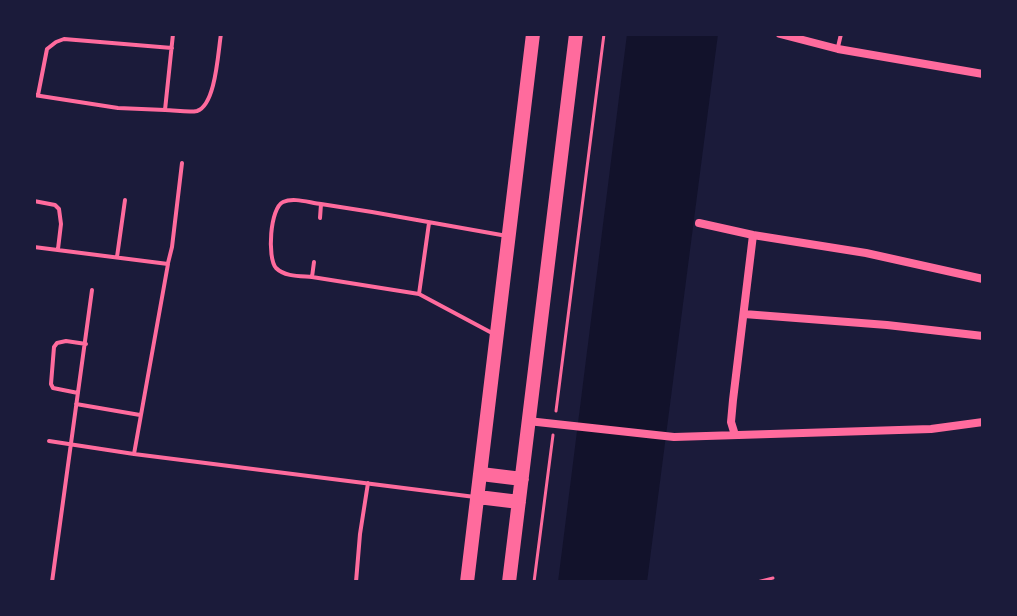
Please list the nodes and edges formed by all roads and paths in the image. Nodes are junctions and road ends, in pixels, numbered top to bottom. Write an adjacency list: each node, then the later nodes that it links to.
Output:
1 (173, 34): 8 (lane)
2 (221, 34): 12 (lane)
3 (533, 34): 21 (highway)
4 (576, 34): 38 (highway)
5 (604, 34): 40 (path)
6 (780, 34): 9 (street)
7 (841, 34): 9 (lane)
8 (172, 48): 11 (lane); 12 (lane)
9 (838, 49): 10 (street)
10 (983, 74)
11 (36, 95): 12 (lane)
12 (165, 110)
13 (182, 163): 26 (lane)
14 (125, 200): 24 (lane)
15 (34, 201): 23 (lane)
16 (321, 204): 17 (lane); 18 (lane); 27 (lane)
17 (320, 218)
18 (429, 223): 21 (lane); 30 (lane)
19 (699, 223): 20 (street)
20 (753, 235): 28 (street); 31 (street)
21 (510, 237): 32 (highway)
22 (34, 247): 23 (lane)
23 (58, 249): 24 (lane)
24 (117, 258): 26 (lane)
25 (314, 262): 27 (lane)
26 (168, 264): 37 (lane)
27 (312, 277): 30 (lane)
28 (983, 279)
29 (92, 290): 34 (lane)
30 (419, 294): 32 (lane)
31 (744, 314): 33 (street); 41 (street)
32 (497, 336): 45 (highway)
33 (983, 336)
34 (86, 344): 35 (lane); 35 (lane)
35 (78, 393): 36 (lane)
36 (76, 404): 37 (lane); 43 (lane)
37 (140, 415): 44 (lane)
38 (528, 421): 40 (street); 46 (highway)
39 (983, 422): 41 (street)
40 (558, 425): 41 (street); 55 (path)
41 (735, 435)
42 (49, 441): 43 (lane)
43 (71, 444): 44 (lane); 51 (lane)
44 (134, 454): 47 (lane)
45 (481, 474): 46 (highway); 48 (highway)
46 (522, 479): 49 (highway)
47 (368, 483): 48 (lane); 52 (lane)
48 (478, 497): 49 (highway); 53 (highway)
49 (519, 502): 54 (highway)
50 (773, 578): 56 (path)
51 (52, 582)
52 (356, 582)
53 (467, 582)
54 (509, 582)
55 (534, 582)
56 (757, 582)

